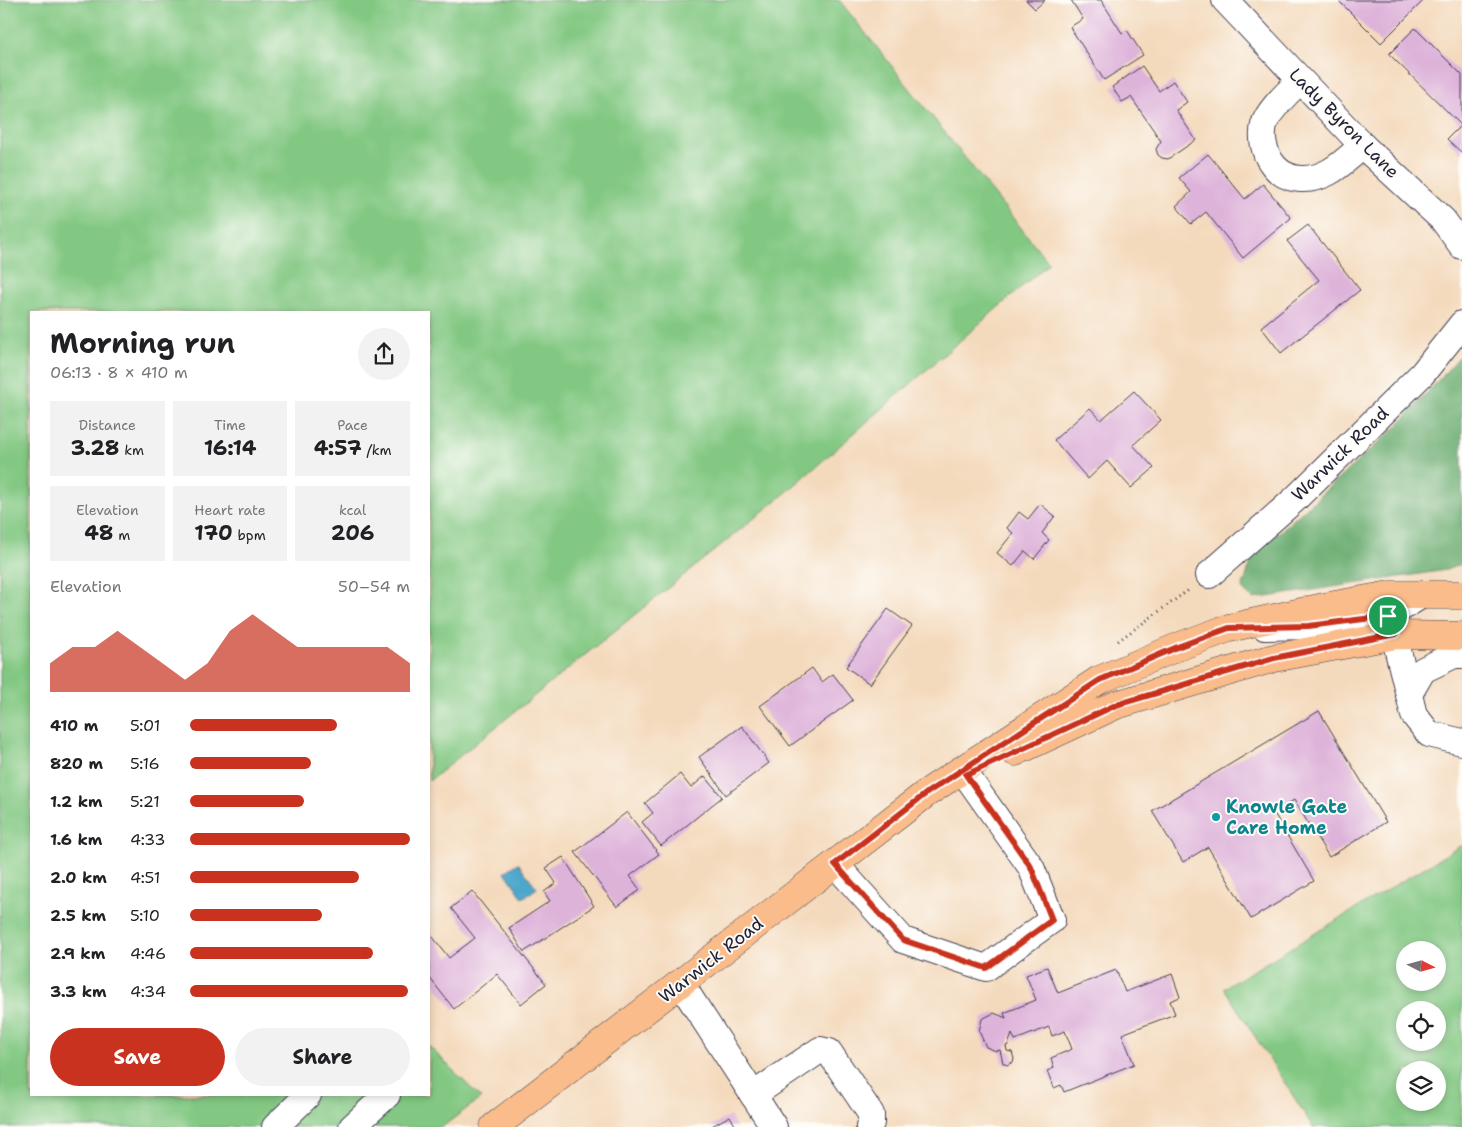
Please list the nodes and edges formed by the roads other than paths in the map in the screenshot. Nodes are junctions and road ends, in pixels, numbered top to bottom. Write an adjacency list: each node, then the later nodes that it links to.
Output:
1 (1224, 0): 2 (street, Lady Byron Lane)
2 (1300, 80): 3 (street, Lady Byron Lane); 3 (street)
3 (1363, 146): 4 (street, Lady Byron Lane)
4 (1462, 246)
5 (1462, 324): 6 (street, Warwick Road)
6 (1209, 575)
7 (1462, 584): 8 (street)
8 (1426, 594): 9 (main road); 10 (street); 11 (main road)
9 (1462, 595)
10 (1392, 625): 11 (street); 12 (main road); 14 (street); 16 (main road)
11 (1229, 628): 17 (main road)
12 (1462, 636)
13 (1462, 655): 14 (street)
14 (1409, 694): 15 (street)
15 (1462, 742)
16 (966, 775): 17 (main road); 18 (street)
17 (928, 792): 18 (main road, Warwick Road)
18 (835, 864): 19 (main road, Warwick Road)
19 (681, 984): 22 (street); 25 (main road, Warwick Road)
20 (307, 1096): 23 (street)
21 (386, 1096): 24 (street)
22 (753, 1096): 26 (street); 27 (street)
23 (275, 1127)
24 (352, 1127)
25 (494, 1127)
26 (774, 1127)
27 (869, 1127)

